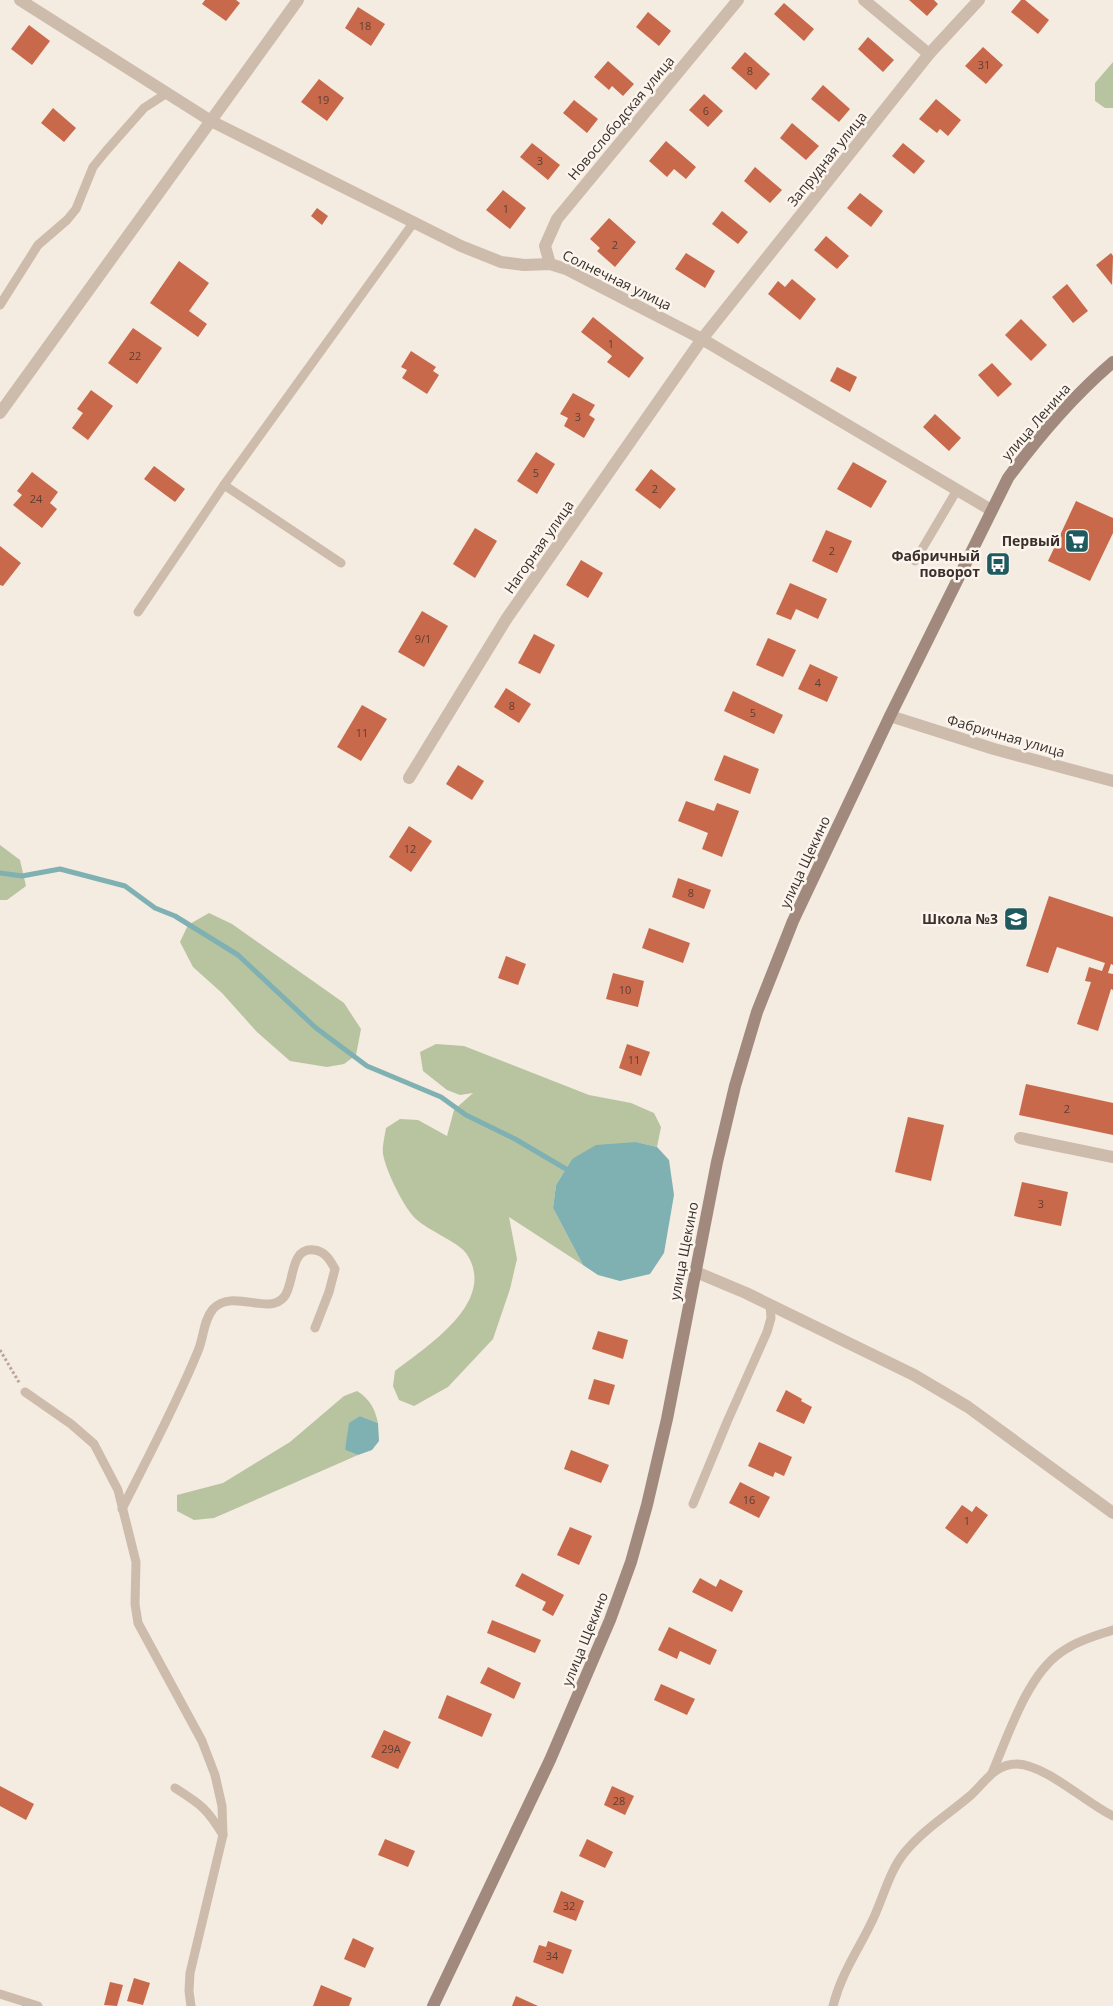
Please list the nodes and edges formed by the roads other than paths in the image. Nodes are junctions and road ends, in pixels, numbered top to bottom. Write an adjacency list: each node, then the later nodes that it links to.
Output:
1 (20, 0): 7 (street, Солнечная улица)
2 (298, 0): 8 (street)
3 (738, 0): 10 (street, Новослободская улица)
4 (864, 0): 6 (street)
5 (979, 0): 6 (street, Запрудная улица)
6 (929, 54): 12 (street, Запрудная улица)
7 (167, 93): 8 (street, Солнечная улица); 11 (lane)
8 (211, 121): 9 (street, Солнечная улица); 14 (street)
9 (414, 222): 10 (street, Солнечная улица); 15 (lane)
10 (550, 264): 12 (street, Солнечная улица)
11 (0, 305)
12 (702, 339): 16 (street, Солнечная улица); 22 (street, Нагорная улица)
13 (1113, 362): 17 (main road, улица Ленина)
14 (0, 413)
15 (224, 485): 19 (lane); 20 (lane)
16 (957, 490): 17 (street, Солнечная улица); 18 (lane)
17 (991, 510): 21 (main road, улица Щекино)
18 (915, 561)
19 (341, 563)
20 (138, 612)
21 (890, 716): 23 (street, Фабричная улица); 26 (main road, улица Щекино)
22 (409, 778)
23 (1113, 781)
24 (1020, 1138): 25 (street)
25 (1113, 1156)
26 (696, 1272): 27 (street); 41 (main road, улица Щекино)
27 (770, 1306): 30 (lane); 32 (street)
28 (315, 1328): 31 (lane)
29 (25, 1392): 31 (lane)
30 (693, 1504)
31 (122, 1509): 37 (lane)
32 (1113, 1513)
33 (1113, 1630): 34 (lane)
34 (992, 1773): 36 (lane); 42 (lane)
35 (175, 1788): 37 (lane)
36 (1113, 1816)
37 (223, 1835): 40 (lane)
38 (0, 1994): 39 (lane)
39 (38, 2006)
40 (191, 2006)
41 (433, 2006)
42 (834, 2006)

